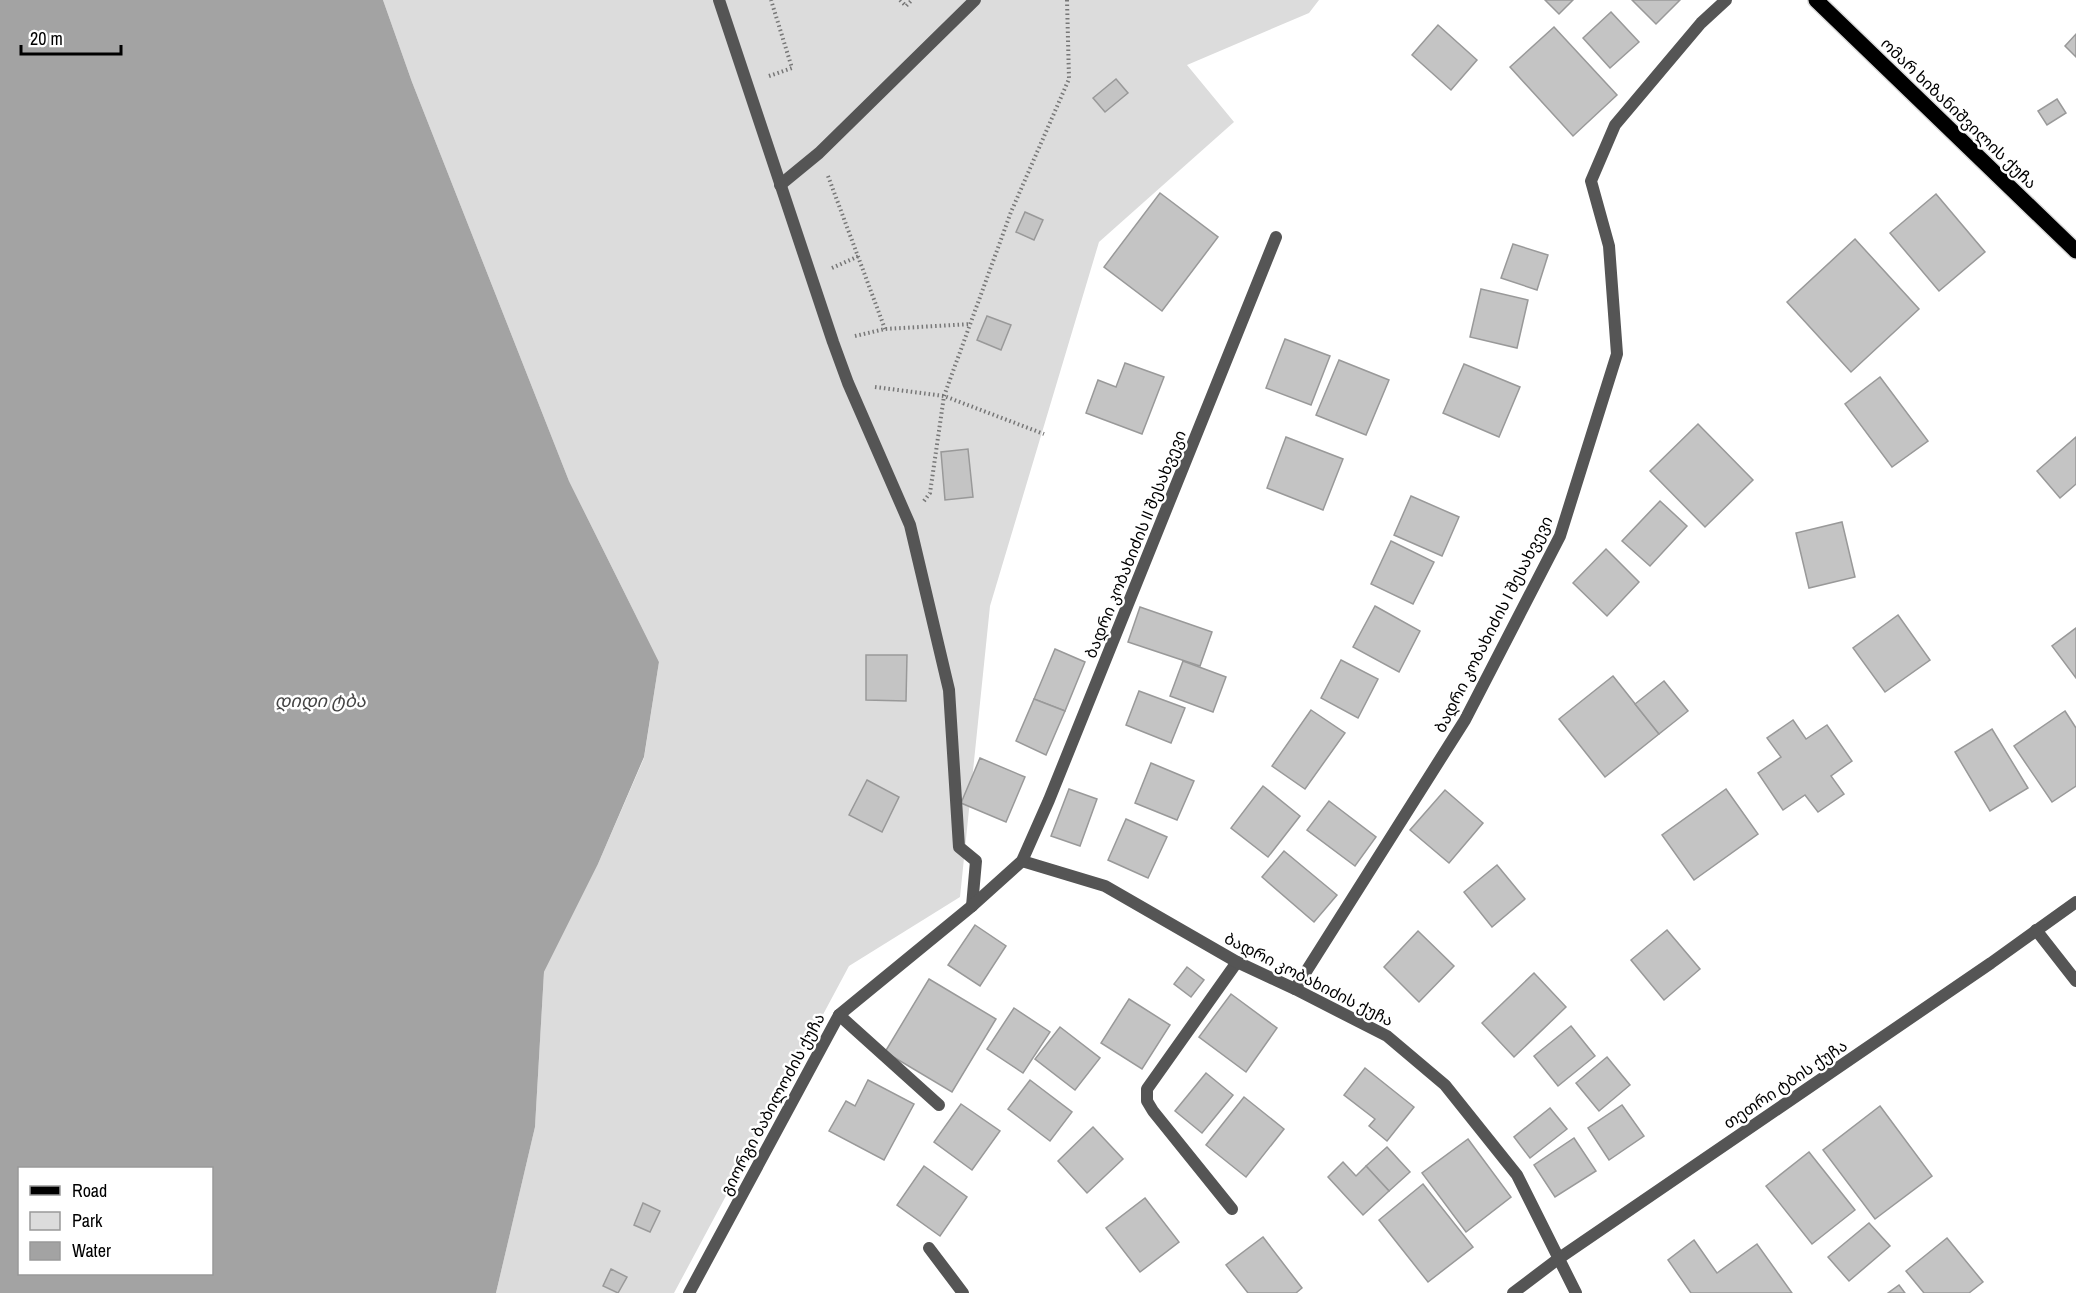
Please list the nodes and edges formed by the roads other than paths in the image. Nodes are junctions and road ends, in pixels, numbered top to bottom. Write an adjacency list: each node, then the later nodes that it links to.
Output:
1 (719, 0): 5 (street)
2 (975, 0): 5 (street)
3 (1726, 0): 14 (street, ბადრი კობახიძის I შესახვევი)
4 (1816, 0): 7 (main road, ომარ ხიზანიშვილის ქუჩა)
5 (780, 185): 10 (street)
6 (1275, 237): 8 (street, ბადრი კობახიძის II შესახვევი)
7 (2076, 251)
8 (1022, 861): 10 (street, გიორგი ბაბილოძის ქუჩა); 12 (street, ბადრი კობახიძის ქუჩა)
9 (2076, 902): 11 (street, თეთრი ტბის ქუჩა)
10 (972, 906): 15 (street, გიორგი ბაბილოძის ქუჩა)
11 (2036, 930): 13 (street); 19 (street, თეთრი ტბის ქუჩა)
12 (1237, 962): 14 (street, ბადრი კობახიძის ქუჩა); 17 (street)
13 (2076, 981)
14 (1295, 989): 19 (street, ბადრი კობახიძის ქუჩა)
15 (839, 1016): 16 (street); 20 (street, გიორგი ბაბილოძის ქუჩა)
16 (939, 1106)
17 (1232, 1209)
18 (929, 1248): 21 (street)
19 (1558, 1259): 22 (street, თეთრი ტბის ქუჩა); 23 (street, ბადრი კობახიძის ქუჩა)
20 (689, 1293)
21 (963, 1293)
22 (1513, 1293)
23 (1576, 1293)

